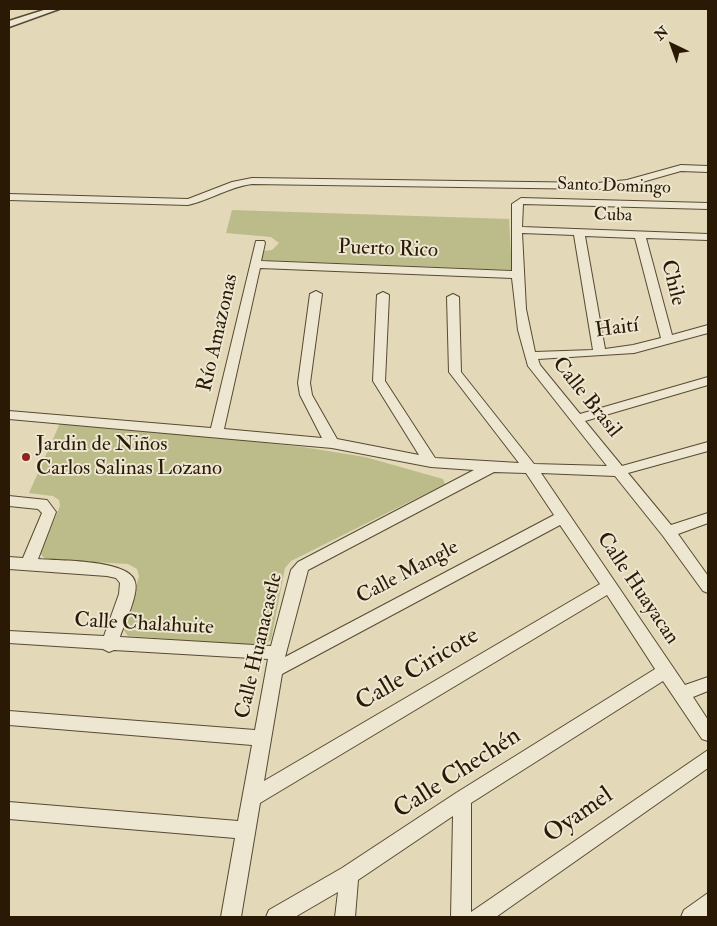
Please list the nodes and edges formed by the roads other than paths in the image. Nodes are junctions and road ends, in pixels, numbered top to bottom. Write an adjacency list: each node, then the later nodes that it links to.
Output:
1 (55, 9): 2 (street)
2 (42, 11): 3 (street); 4 (street)
3 (9, 15)
4 (9, 24)
5 (708, 169): 6 (street)
6 (9, 197)
7 (519, 202): 8 (street, Santo Domingo); 9 (street, Calle Brasil)
8 (708, 206)
9 (517, 230): 10 (street, Cuba); 15 (street, Calle Brasil)
10 (579, 233): 11 (street, Cuba); 21 (street)
11 (640, 235): 12 (street, Cuba); 20 (street, Chile)
12 (708, 237)
13 (260, 243): 14 (street, Río Amazonas)
14 (255, 264): 15 (street, Puerto Rico); 26 (street, Río Amazonas)
15 (520, 275): 22 (street, Calle Brasil)
16 (316, 294): 27 (street)
17 (383, 295): 29 (street)
18 (453, 297): 31 (street, Calle Huayacan)
19 (708, 329): 20 (street, Haití)
20 (667, 340): 21 (street, Haití)
21 (600, 353): 22 (street, Haití)
22 (530, 356): 25 (street, Calle Brasil)
23 (708, 381): 25 (street)
24 (9, 415): 26 (street)
25 (577, 419): 32 (street, Calle Brasil)
26 (217, 432): 27 (street)
27 (332, 443): 29 (street)
28 (708, 446): 32 (street)
29 (431, 462): 30 (street)
30 (492, 468): 31 (street); 43 (street, Calle Huanacastle)
31 (530, 468): 32 (street); 34 (street, Calle Huayacan)
32 (619, 471): 36 (street, Calle Brasil)
33 (9, 501): 38 (street)
34 (563, 516): 39 (street, Calle Huayacan); 43 (street, Calle Mangle)
35 (708, 518): 36 (street)
36 (668, 532): 40 (street, Calle Brasil)
37 (9, 563): 38 (street)
38 (28, 564): 42 (street)
39 (610, 586): 44 (street, Calle Huayacan); 51 (street, Calle Ciricote)
40 (708, 587)
41 (9, 637): 42 (street, Calle Chalahuite)
42 (109, 645): 43 (street, Calle Chalahuite)
43 (276, 662): 49 (street, Calle Huanacastle)
44 (666, 671): 46 (street, Calle Huayacan); 52 (street, Calle Chechén)
45 (708, 684): 46 (street)
46 (682, 694): 48 (street, Calle Huayacan)
47 (9, 718): 49 (street)
48 (708, 734)
49 (262, 738): 51 (street, Calle Huanacastle)
50 (708, 758): 61 (street, Oyamel)
51 (252, 798): 54 (street, Calle Huanacastle)
52 (462, 799): 55 (street, Calle Chechén); 60 (street)
53 (9, 812): 54 (street)
54 (247, 830): 57 (street, Calle Huanacastle)
55 (349, 875): 58 (street, Calle Chechén); 59 (street)
56 (708, 903): 62 (street)
57 (232, 917)
58 (276, 917)
59 (345, 917)
60 (461, 917)
61 (479, 917)
62 (691, 917)

